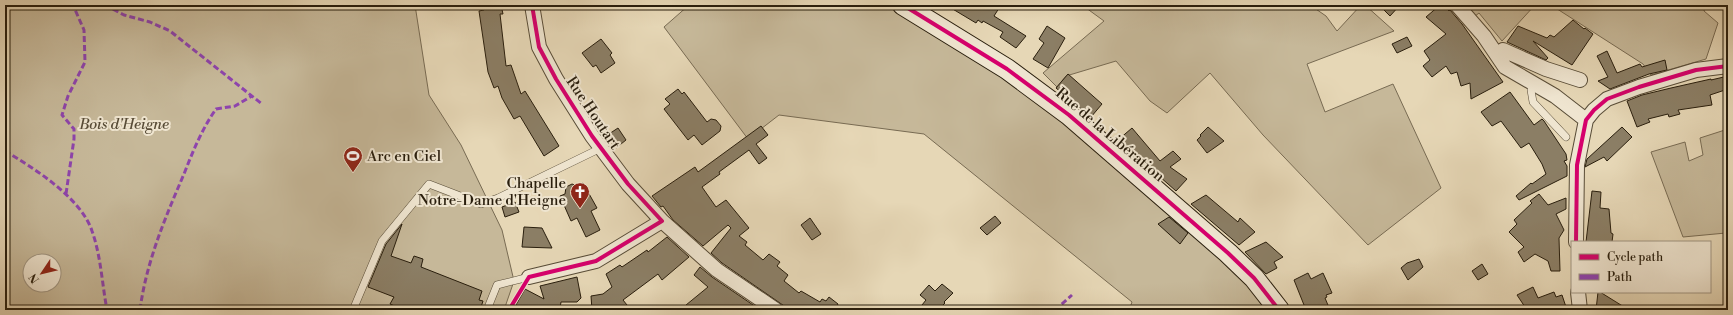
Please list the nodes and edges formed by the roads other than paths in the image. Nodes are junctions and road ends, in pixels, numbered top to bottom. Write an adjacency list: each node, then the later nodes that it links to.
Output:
1 (532, 5): 10 (street, Rue Houtart)
2 (904, 5): 18 (street, Rue de la Libération)
3 (1457, 5): 4 (street)
4 (1497, 54): 6 (street); 7 (street)
5 (1728, 66): 8 (street)
6 (1580, 80)
7 (1535, 84): 8 (street); 9 (lane)
8 (1586, 120): 12 (street)
9 (1566, 137)
10 (601, 148): 11 (street, Rue Houtart); 15 (lane)
11 (662, 221): 13 (street); 17 (street, Rue Houtart)
12 (1576, 241)
13 (529, 277): 16 (lane)
14 (1578, 293): 19 (street)
15 (353, 310)
16 (487, 310)
17 (776, 310)
18 (1279, 310)
19 (1580, 310)

